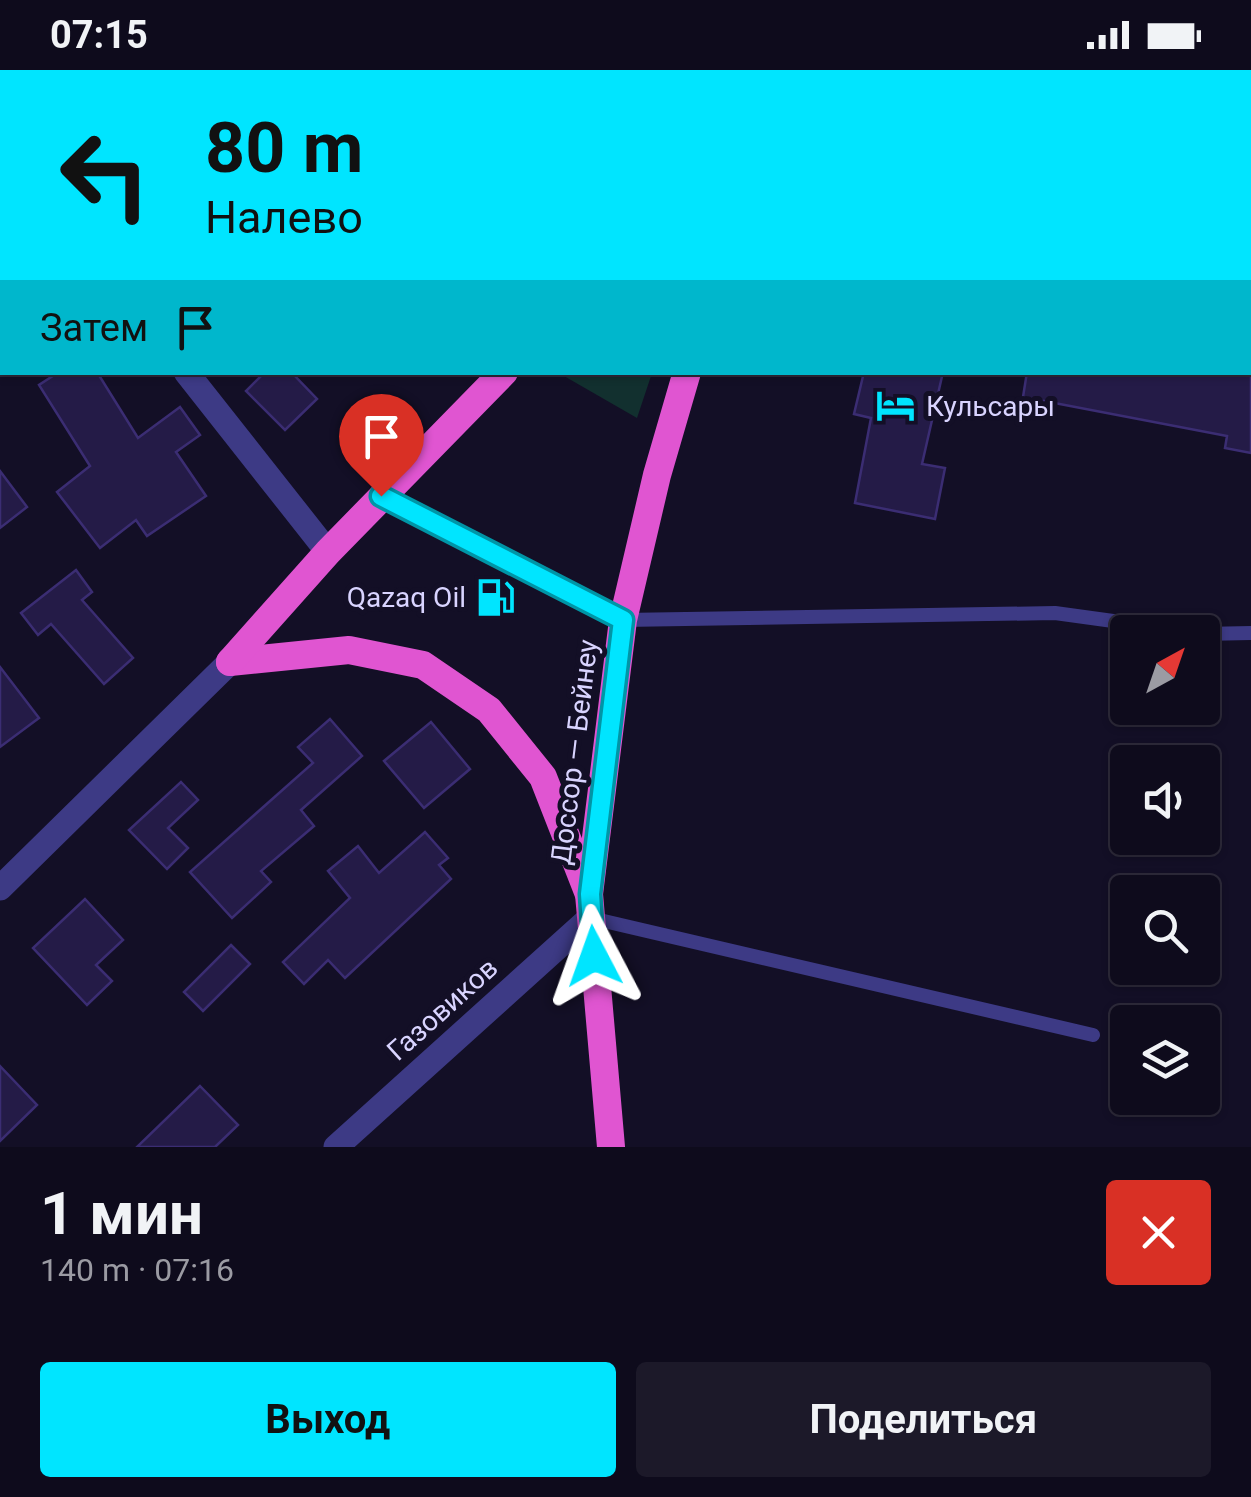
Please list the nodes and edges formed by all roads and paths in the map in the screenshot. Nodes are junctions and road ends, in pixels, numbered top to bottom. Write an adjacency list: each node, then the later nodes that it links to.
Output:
1 (188, 375): 5 (street)
2 (501, 375): 4 (highway)
3 (686, 375): 6 (highway, Доссор — Бейнеу)
4 (381, 496): 5 (highway); 6 (lane)
5 (328, 552): 10 (highway)
6 (623, 620): 7 (lane); 12 (highway, Доссор — Бейнеу)
7 (1110, 621)
8 (1220, 634): 9 (lane)
9 (1251, 634)
10 (230, 662): 11 (street); 12 (highway)
11 (2, 882)
12 (590, 906): 13 (lane); 14 (street, Газовиков); 15 (highway, Доссор — Бейнеу)
13 (1093, 1036)
14 (336, 1147)
15 (611, 1147)

